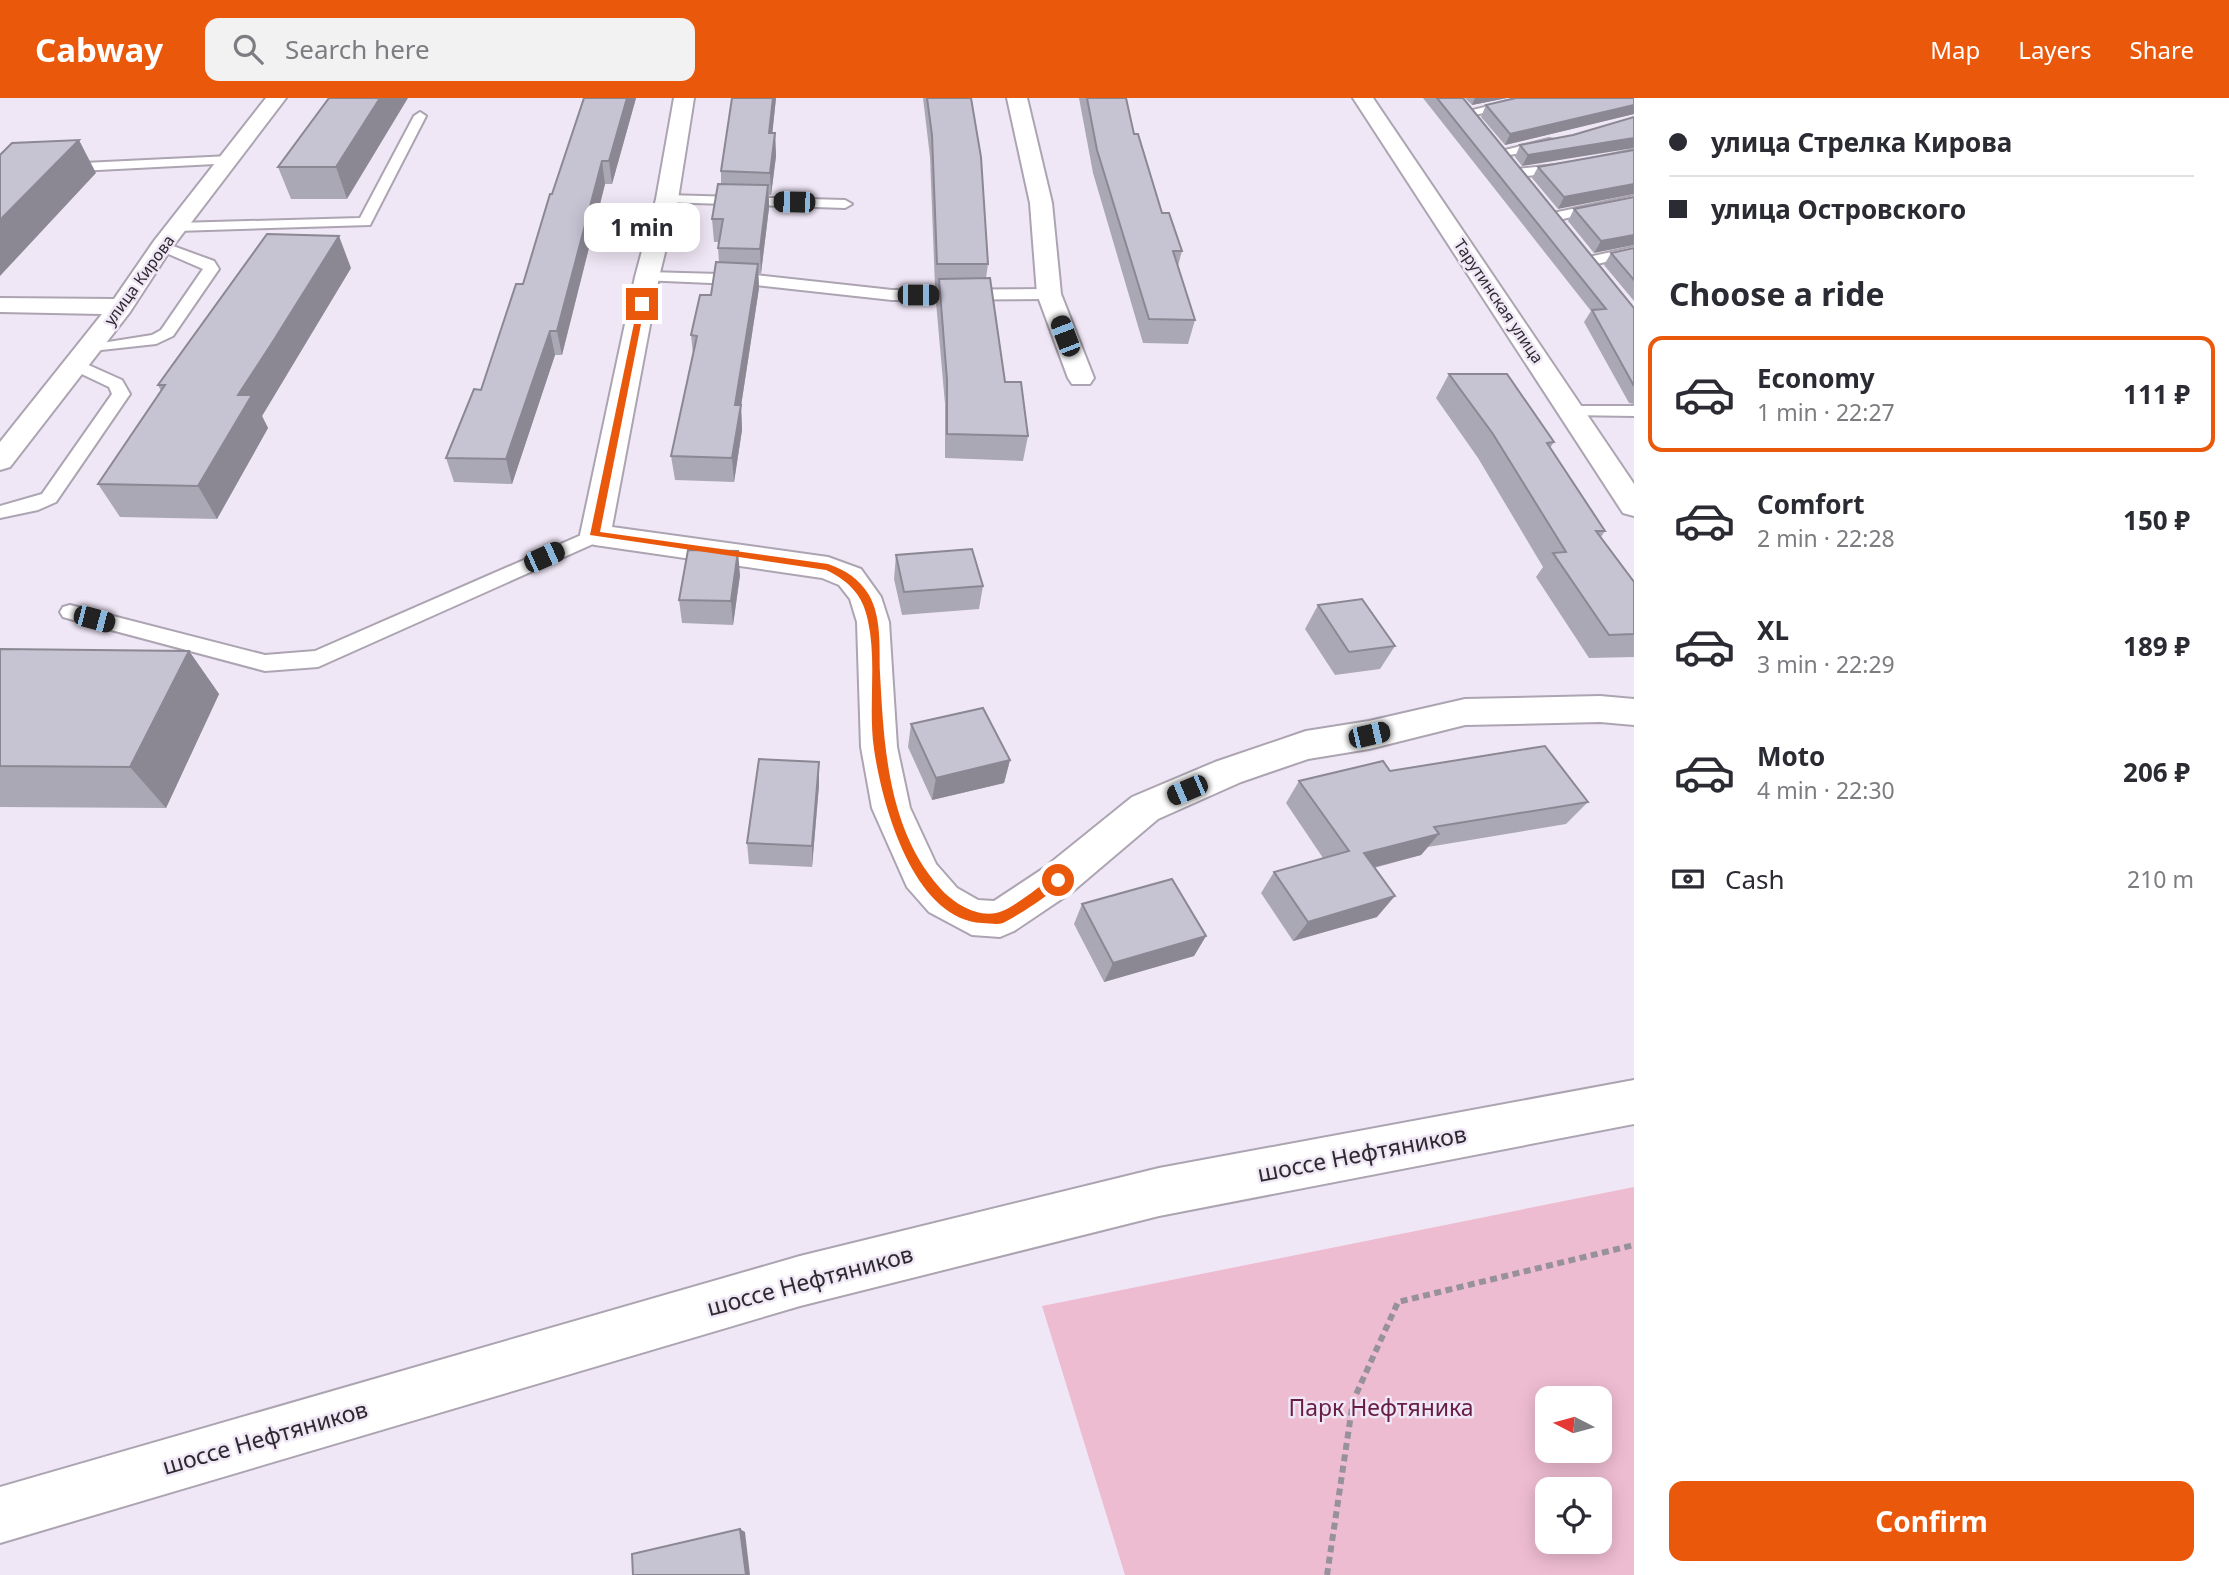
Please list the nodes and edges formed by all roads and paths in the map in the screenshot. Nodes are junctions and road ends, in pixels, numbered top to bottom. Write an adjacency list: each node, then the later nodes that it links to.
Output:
1 (276, 98): 10 (street, улица Кирова)
2 (684, 98): 14 (street)
3 (1017, 98): 22 (street)
4 (1363, 98): 27 (street, Тарутинская улица)
5 (1455, 98): 6 (lane)
6 (1538, 98)
7 (420, 116): 18 (lane)
8 (1562, 141): 12 (lane)
9 (1634, 154): 12 (lane)
10 (230, 160): 11 (lane); 18 (street, улица Кирова)
11 (0, 171)
12 (1517, 173): 13 (lane)
13 (1531, 191)
14 (667, 199): 16 (lane); 21 (street)
15 (1634, 200): 17 (lane)
16 (845, 204)
17 (1567, 235)
18 (170, 237): 24 (street, улица Кирова); 25 (lane)
19 (1634, 251): 20 (lane)
20 (1589, 261)
21 (647, 277): 22 (lane); 32 (street)
22 (1049, 294): 26 (street)
23 (0, 305): 24 (street)
24 (121, 307): 25 (street, улица Кирова)
25 (82, 356): 29 (street, улица Кирова); 31 (lane)
26 (1081, 378)
27 (1573, 411): 28 (lane); 30 (street, Тарутинская улица)
28 (1634, 411)
29 (4, 451)
30 (1634, 506)
31 (0, 512)
32 (595, 535): 33 (lane); 34 (street)
33 (70, 612)
34 (1634, 712)
35 (1634, 1102): 37 (street, шоссе Нефтяников)
36 (1634, 1245): 38 (path)
37 (0, 1516)
38 (1327, 1575)

